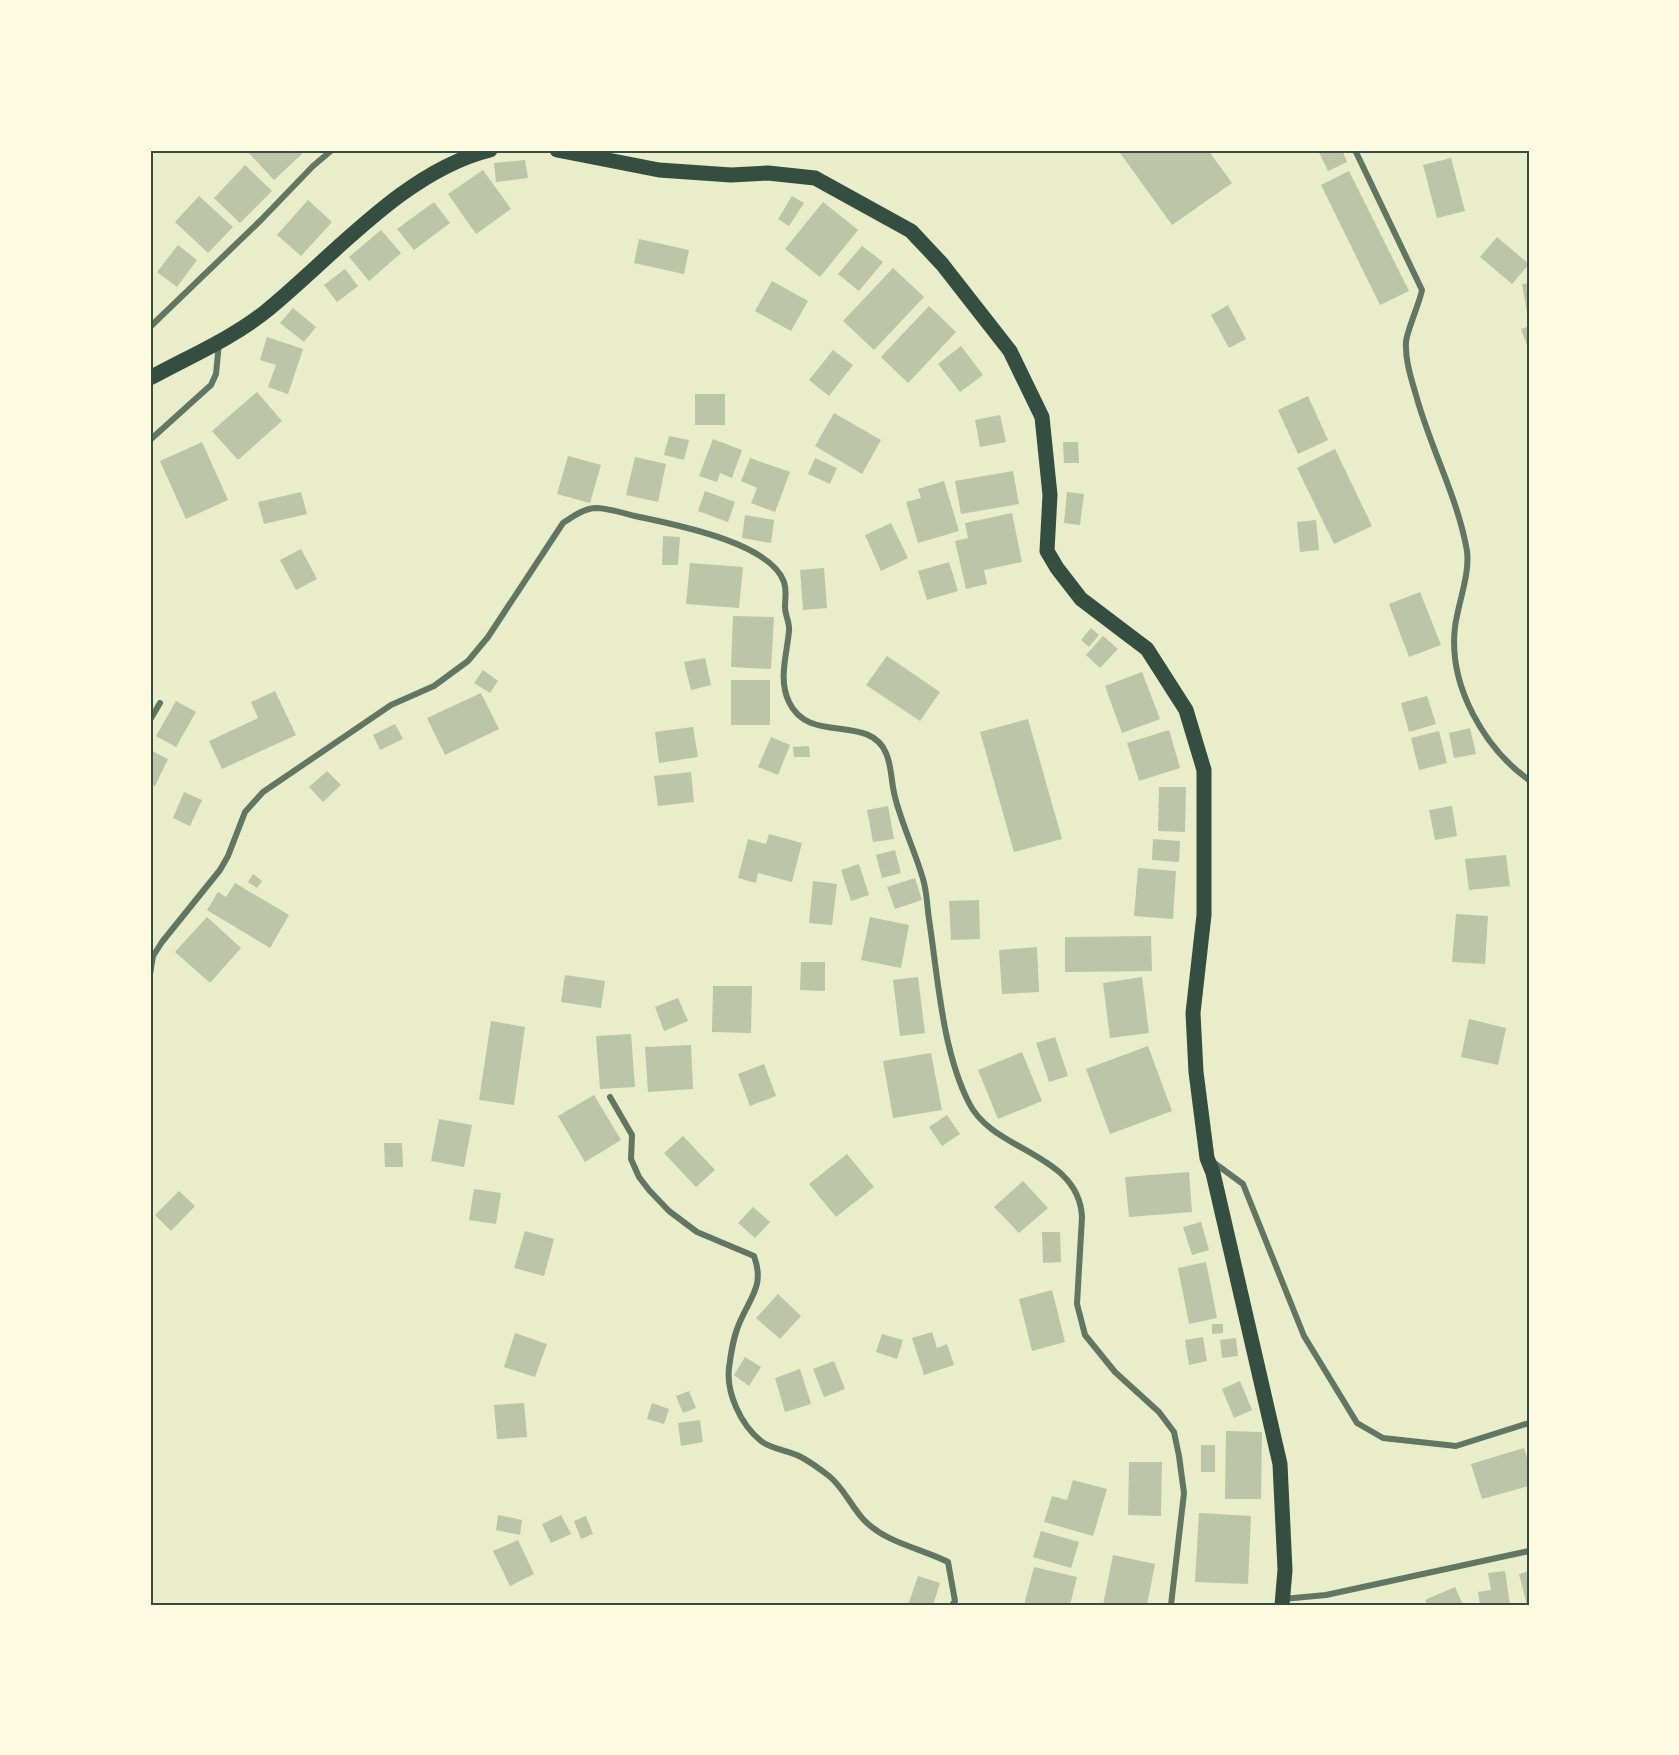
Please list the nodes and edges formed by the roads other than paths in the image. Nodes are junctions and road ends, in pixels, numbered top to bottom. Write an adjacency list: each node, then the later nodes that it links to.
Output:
1 (332, 150): 5 (street)
2 (490, 150): 6 (main road)
3 (557, 150): 14 (main road)
4 (1355, 150): 11 (street)
5 (150, 327)
6 (220, 340): 7 (main road); 8 (street)
7 (150, 378)
8 (150, 440)
9 (160, 703): 10 (street)
10 (150, 720)
11 (1529, 780)
12 (150, 974): 19 (street)
13 (610, 1097): 18 (street)
14 (1207, 1158): 15 (street); 17 (main road)
15 (1529, 1423)
16 (1529, 1551): 17 (street)
17 (1282, 1602)
18 (952, 1605)
19 (1171, 1605)

